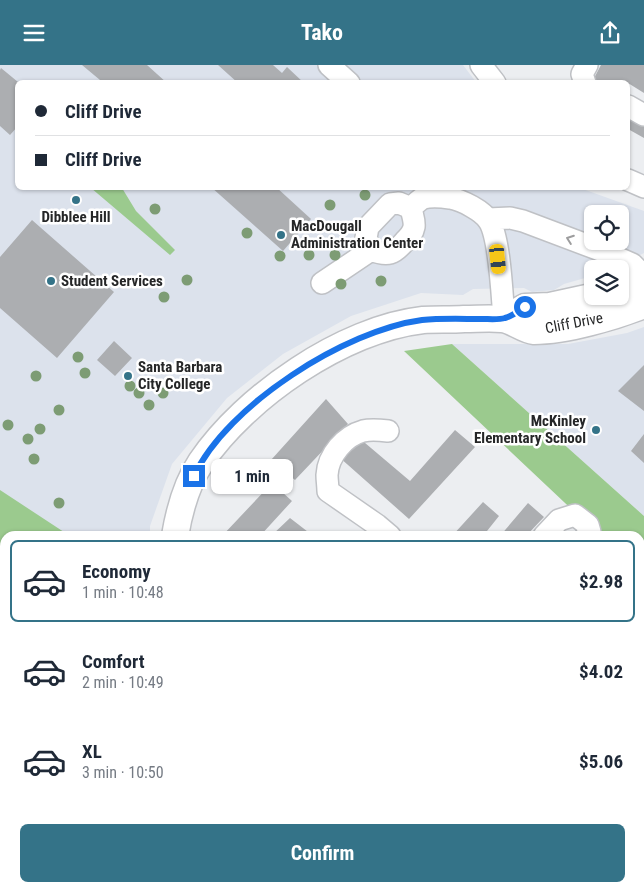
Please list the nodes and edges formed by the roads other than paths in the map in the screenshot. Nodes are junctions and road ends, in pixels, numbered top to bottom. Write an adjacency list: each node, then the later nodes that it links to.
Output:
1 (329, 65): 4 (street)
2 (481, 65): 5 (street)
3 (586, 65): 6 (street)
4 (346, 80)
5 (493, 80)
6 (584, 80)
7 (630, 107): 8 (street)
8 (644, 115)
9 (630, 181): 10 (street)
10 (644, 187)
11 (465, 195): 12 (street); 13 (street)
12 (418, 198): 14 (street); 14 (street)
13 (488, 219): 15 (street, one-way to 13); 20 (street)
14 (371, 250): 16 (street)
15 (644, 277): 17 (main road)
16 (322, 283)
17 (629, 284)
18 (584, 299): 20 (main road, Cliff Drive)
19 (644, 305): 20 (main road, Cliff Drive)
20 (504, 319): 22 (main road, Cliff Drive)
21 (388, 431): 23 (street)
22 (176, 531)
23 (384, 531)
24 (549, 531): 25 (street)
25 (590, 531)

